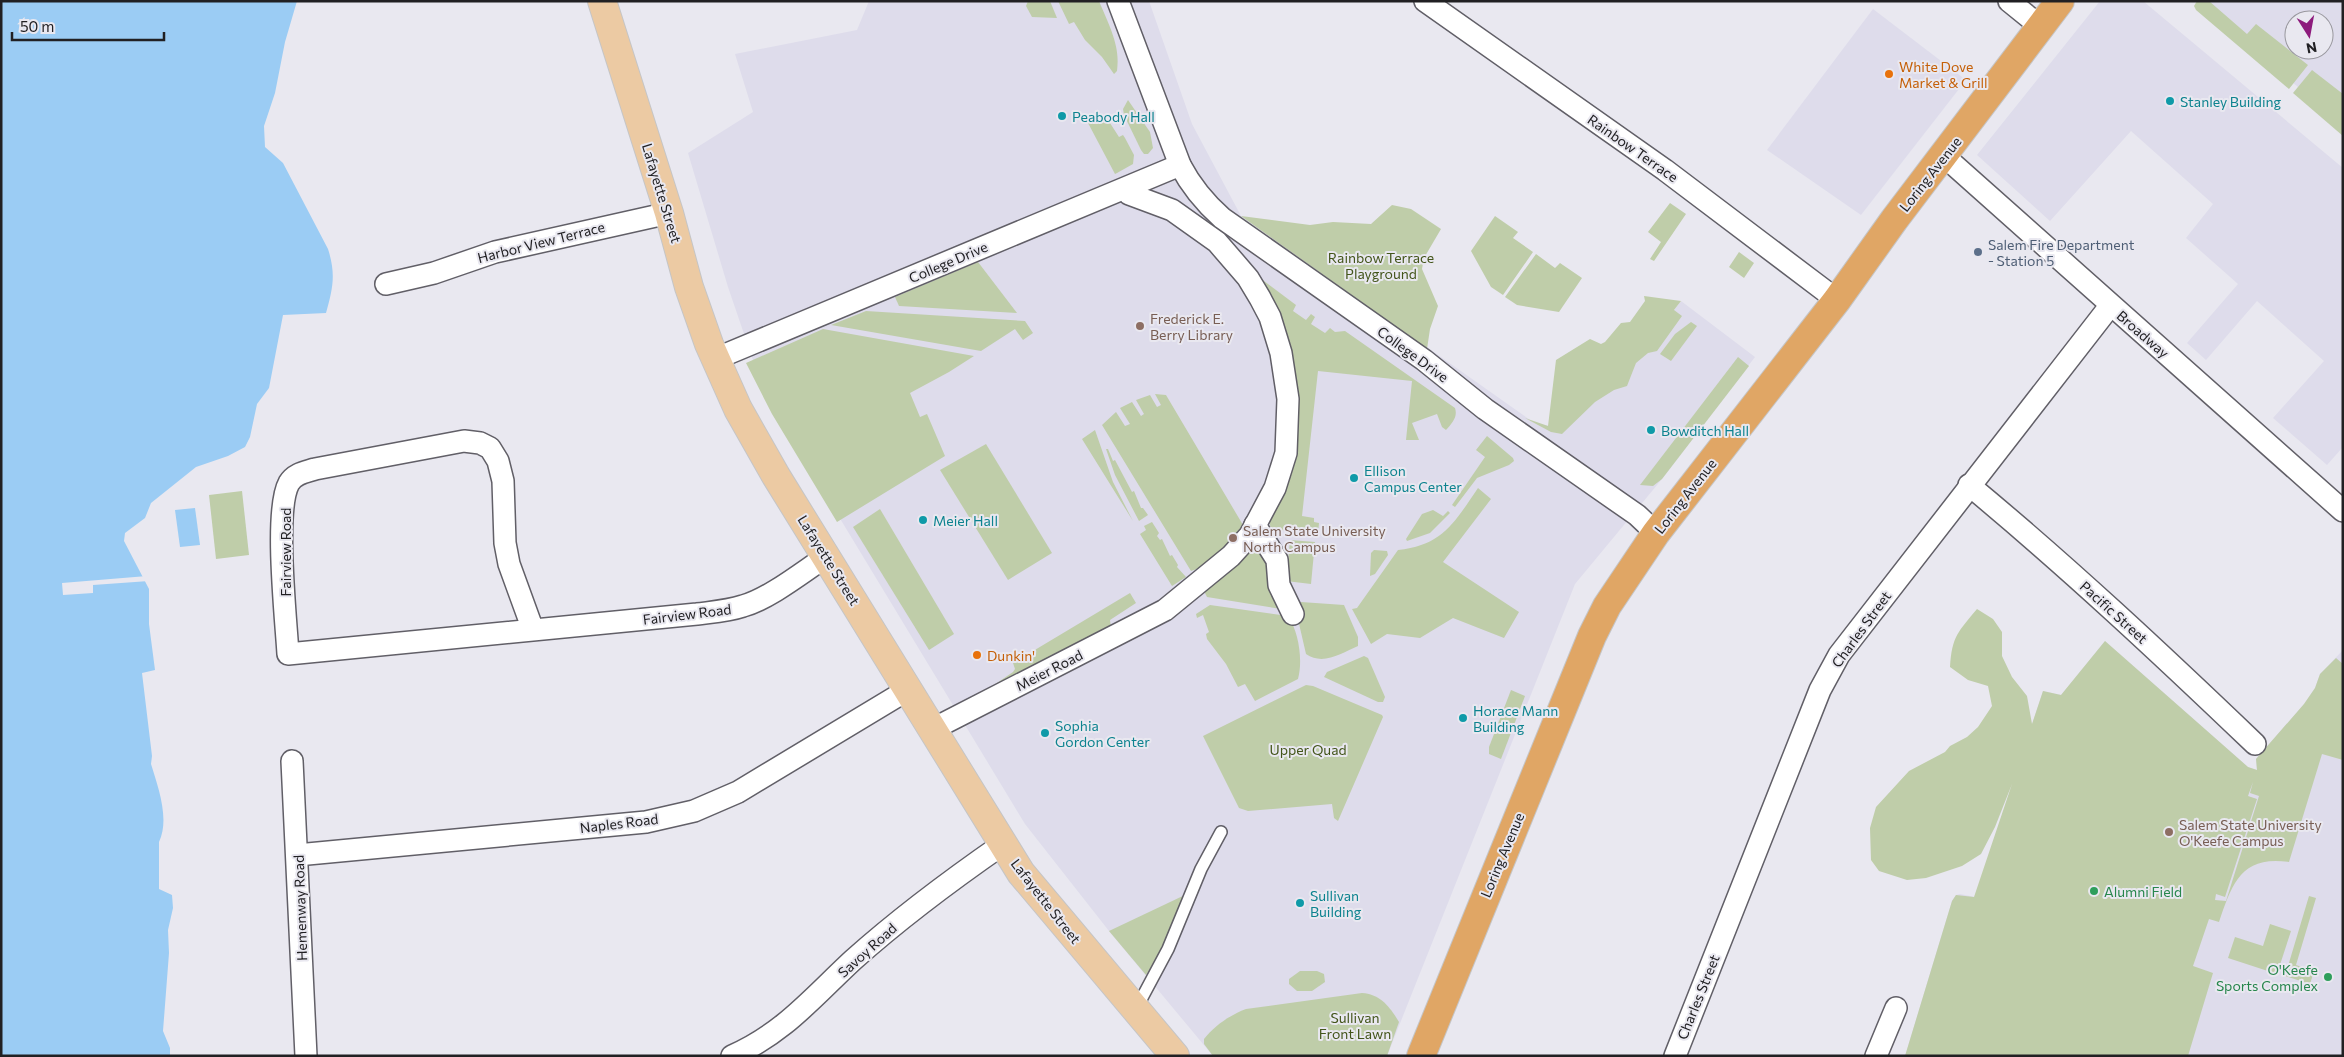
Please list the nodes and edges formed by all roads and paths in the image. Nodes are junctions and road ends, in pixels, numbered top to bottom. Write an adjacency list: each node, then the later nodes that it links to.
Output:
1 (602, 1): 10 (main road, Lafayette Street)
2 (1118, 1): 8 (street, College Drive)
3 (1425, 1): 12 (street, Rainbow Terrace)
4 (2009, 1): 6 (street)
5 (2060, 1): 6 (highway, Loring Avenue)
6 (2041, 27): 7 (highway, Loring Avenue)
7 (1944, 156): 12 (highway, Loring Avenue); 13 (street, Broadway)
8 (1180, 164): 14 (street, College Drive); 18 (street, College Drive)
9 (1129, 194): 17 (street, Meier Road)
10 (669, 213): 11 (street, Harbor View Terrace); 14 (main road, Lafayette Street)
11 (386, 284)
12 (1837, 300): 18 (highway, Loring Avenue)
13 (2110, 306): 15 (street, Charles Street); 16 (street, Broadway)
14 (715, 359): 19 (main road, Lafayette Street)
15 (1969, 485): 24 (street, Pacific Street); 35 (street, Charles Street)
16 (2343, 511)
17 (1255, 525): 20 (street); 23 (street, Meier Road)
18 (1656, 533): 34 (highway, Loring Avenue)
19 (826, 556): 21 (street, Fairview Road); 22 (main road, Lafayette Street)
20 (1293, 614)
21 (533, 630): 21 (street, Fairview Road)
22 (909, 689): 23 (main road, Lafayette Street); 28 (street, Naples Road)
23 (933, 729): 27 (main road, Lafayette Street)
24 (2254, 744)
25 (292, 761): 28 (street, Hemenway Road)
26 (1221, 832): 30 (lane)
27 (1003, 844): 30 (main road, Lafayette Street); 32 (street, Savoy Road)
28 (297, 855): 31 (street, Hemenway Road)
29 (1896, 1008): 36 (street)
30 (1136, 1009): 33 (main road, Lafayette Street)
31 (306, 1056)
32 (732, 1056)
33 (1174, 1056)
34 (1421, 1056)
35 (1675, 1056)
36 (1876, 1056)

